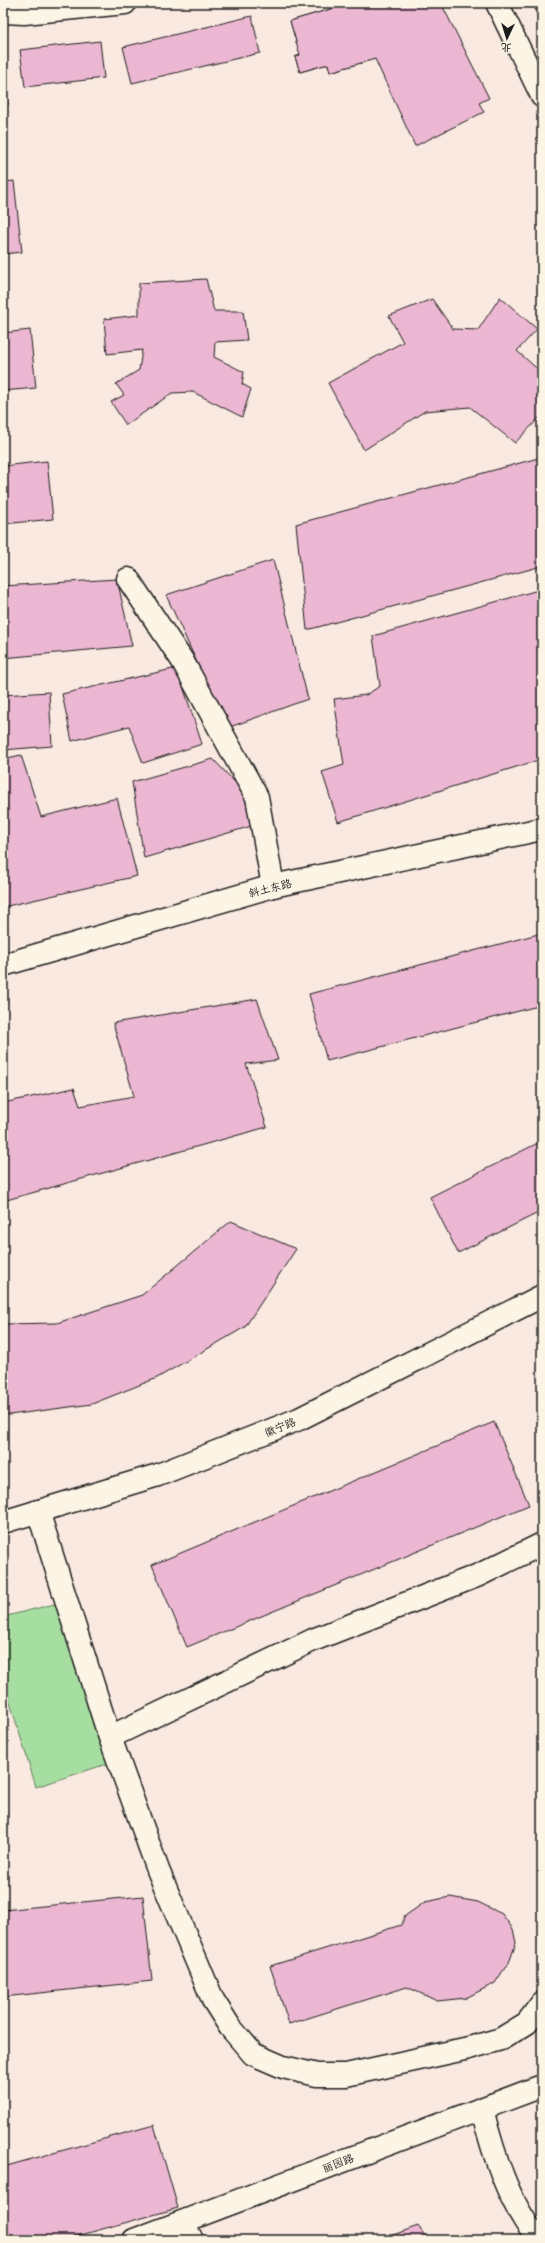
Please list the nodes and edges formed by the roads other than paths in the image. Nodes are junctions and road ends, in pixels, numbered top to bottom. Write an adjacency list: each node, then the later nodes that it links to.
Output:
1 (125, 3): 3 (street)
2 (497, 3): 4 (street)
3 (3, 12)
4 (542, 96)
5 (128, 579): 7 (street)
6 (542, 829): 7 (street, 斜土东路)
7 (273, 886): 8 (street, 斜土东路)
8 (3, 965)
9 (542, 1296): 10 (street, 徽宁路)
10 (38, 1511): 11 (street, 徽宁路); 13 (street)
11 (3, 1522)
12 (542, 1544): 13 (street)
13 (110, 1737): 14 (street)
14 (542, 2003)
15 (542, 2086): 16 (street, 丽园路)
16 (482, 2110): 17 (street, 丽园路); 19 (street)
17 (188, 2231): 18 (street, 丽园路)
18 (134, 2240)
19 (540, 2240)

